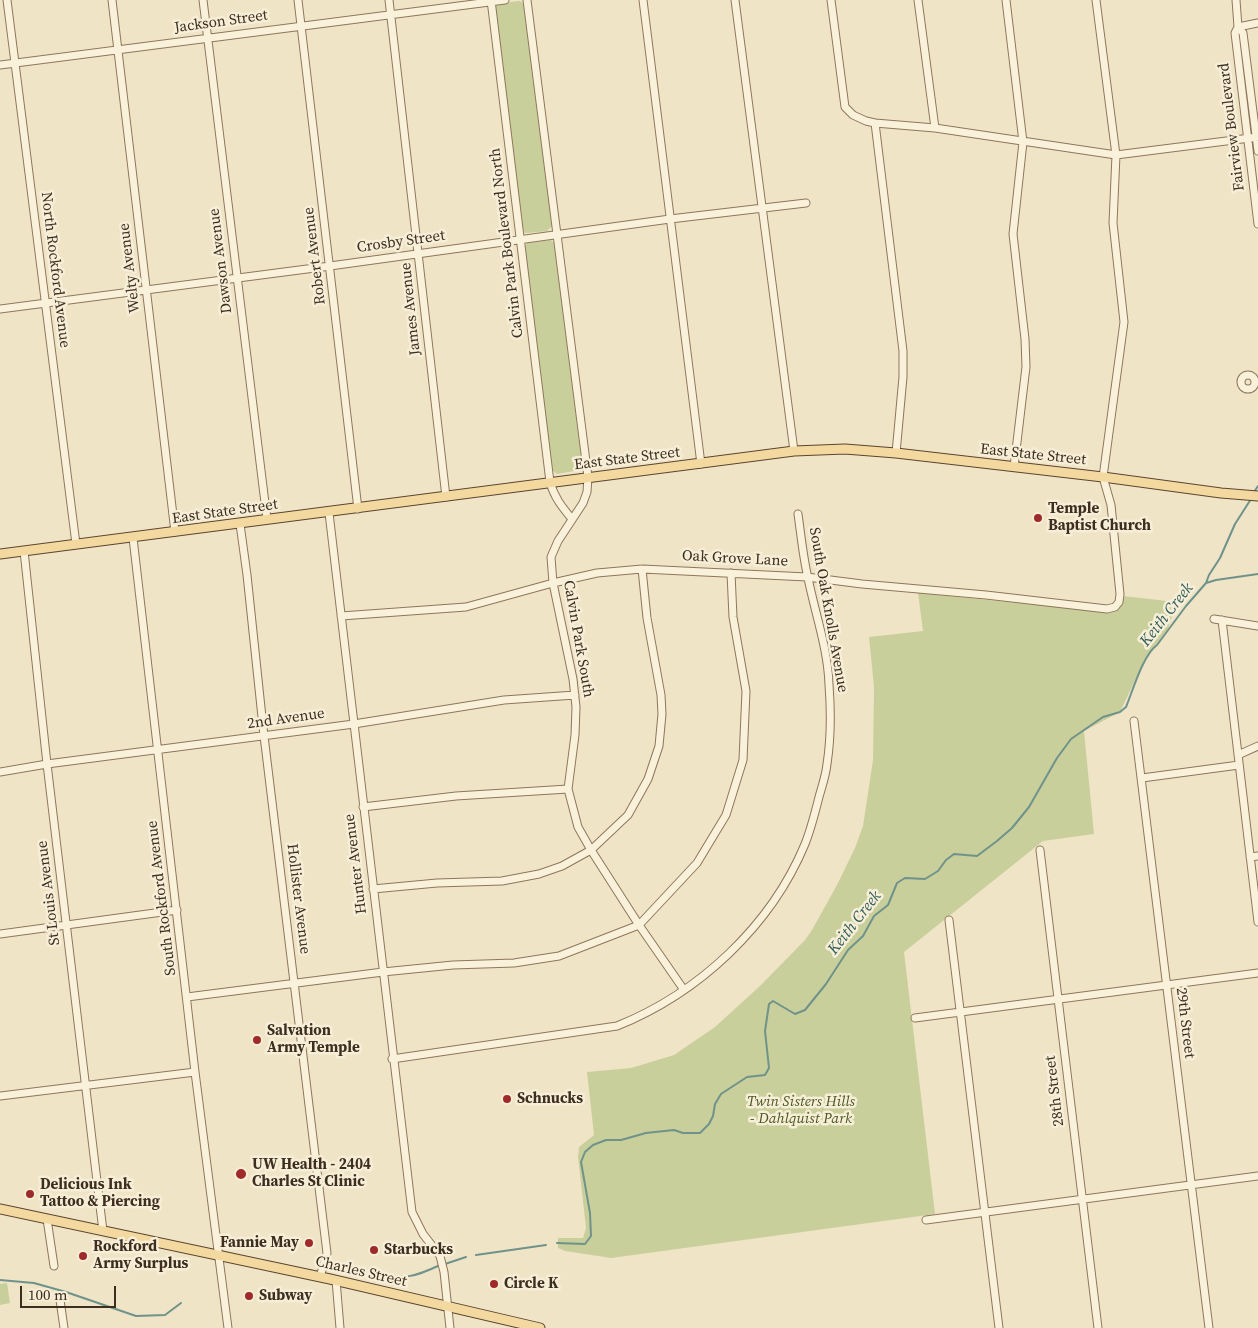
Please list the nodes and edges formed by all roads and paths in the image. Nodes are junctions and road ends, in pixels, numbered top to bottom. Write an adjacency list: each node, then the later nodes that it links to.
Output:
1 (7, 0): 22 (street, North Rockford Avenue)
2 (112, 0): 21 (street, Welty Avenue)
3 (203, 0): 20 (street, Dawson Avenue)
4 (298, 0): 18 (street, Robert Avenue)
5 (389, 0): 16 (street, James Avenue)
6 (505, 0): 15 (street, Jackson Street)
7 (526, 0): 35 (street)
8 (643, 0): 33 (street)
9 (735, 0): 32 (street)
10 (831, 0): 24 (street)
11 (918, 0): 25 (street)
12 (1006, 0): 28 (street)
13 (1096, 0): 30 (street)
14 (1236, 0): 19 (street, Fairview Boulevard)
15 (491, 1): 16 (street, Jackson Street); 36 (street, Calvin Park Boulevard North)
16 (390, 14): 18 (street, Jackson Street); 37 (street, James Avenue)
17 (1258, 24): 19 (street)
18 (301, 25): 20 (street, Jackson Street); 38 (street, Robert Avenue)
19 (1238, 27): 26 (street, Fairview Boulevard); 27 (street, Fairview Boulevard)
20 (208, 37): 21 (street, Jackson Street); 39 (street, Dawson Avenue)
21 (118, 50): 22 (street, Jackson Street); 40 (street, Welty Avenue)
22 (14, 63): 23 (street, Jackson Street); 41 (street, North Rockford Avenue)
23 (0, 65)
24 (875, 123): 25 (street); 44 (street)
25 (935, 128): 28 (street)
26 (1257, 137): 27 (street); 29 (street, Fairview Boulevard)
27 (1247, 139): 30 (street); 34 (street, Fairview Boulevard)
28 (1022, 142): 30 (street); 46 (street)
29 (1258, 151)
30 (1116, 155): 48 (street)
31 (806, 203): 32 (street, Crosby Street)
32 (761, 209): 33 (street, Crosby Street); 43 (street)
33 (670, 219): 35 (street, Crosby Street); 45 (street)
34 (1258, 224)
35 (556, 235): 36 (street, Crosby Street); 47 (street)
36 (520, 240): 37 (street, Crosby Street); 49 (street, Calvin Park Boulevard North)
37 (419, 254): 38 (street, Crosby Street); 51 (street, James Avenue)
38 (330, 266): 39 (street, Crosby Street); 52 (street, Robert Avenue)
39 (237, 278): 40 (street, Crosby Street); 55 (street, Dawson Avenue)
40 (147, 289): 41 (street, Crosby Street); 58 (street, Welty Avenue)
41 (46, 303): 42 (street, Crosby Street); 60 (street, North Rockford Avenue)
42 (0, 309)
43 (794, 452): 44 (main road, East State Street); 45 (main road, East State Street)
44 (896, 453): 46 (main road, East State Street)
45 (701, 464): 47 (main road, East State Street)
46 (1014, 467): 48 (main road, East State Street)
47 (588, 477): 49 (main road, East State Street); 56 (street, Calvin Park South)
48 (1103, 477): 50 (main road, East State Street); 65 (street, Oak Grove Lane)
49 (550, 482): 51 (main road, East State Street); 56 (street)
50 (1258, 496)
51 (446, 497): 52 (main road, East State Street)
52 (358, 509): 53 (main road, East State Street)
53 (329, 513): 55 (main road, East State Street); 67 (street, Hunter Avenue)
54 (798, 514): 65 (street, South Oak Knolls Avenue)
55 (267, 519): 57 (main road, East State Street)
56 (572, 519): 66 (street, Calvin Park South)
57 (240, 524): 58 (main road, East State Street); 72 (street, Hollister Avenue)
58 (175, 532): 59 (main road, East State Street)
59 (133, 538): 60 (main road, East State Street); 74 (street, South Rockford Avenue)
60 (76, 544): 61 (main road, East State Street)
61 (24, 551): 62 (main road, East State Street); 76 (street, St Louis Avenue)
62 (0, 554)
63 (642, 569): 64 (street, Oak Grove Lane); 66 (street, Oak Grove Lane); 82 (street)
64 (730, 573): 65 (street, Oak Grove Lane); 90 (street)
65 (807, 577): 96 (street, South Oak Knolls Avenue)
66 (553, 583): 67 (street, Oak Grove Lane); 69 (street, Calvin Park South)
67 (341, 616): 71 (street, Hunter Avenue)
68 (1258, 626): 75 (street)
69 (575, 695): 71 (street, 2nd Avenue); 80 (street, Calvin Park South)
70 (1134, 720): 79 (street, 29th Street)
71 (354, 724): 72 (street, 2nd Avenue); 81 (street, Hunter Avenue)
72 (264, 736): 74 (street, 2nd Avenue); 94 (street, Hollister Avenue)
73 (1258, 746): 75 (street)
74 (159, 750): 76 (street, 2nd Avenue); 86 (street, South Rockford Avenue)
75 (1238, 755): 77 (street)
76 (47, 764): 78 (street, 2nd Avenue); 89 (street, St Louis Avenue)
77 (1239, 765): 79 (street); 84 (street)
78 (0, 772)
79 (1142, 778): 95 (street, 29th Street)
80 (568, 790): 81 (street); 82 (street, Calvin Park South)
81 (363, 807): 85 (street, Hunter Avenue)
82 (591, 850): 85 (street); 90 (street, Calvin Park South)
83 (1040, 850): 98 (street, 28th Street)
84 (1254, 857): 88 (street)
85 (373, 889): 92 (street, Hunter Avenue)
86 (177, 910): 89 (street); 97 (street, South Rockford Avenue)
87 (949, 920): 99 (street)
88 (1258, 922)
89 (67, 925): 91 (street); 103 (street, St Louis Avenue)
90 (639, 925): 92 (street); 96 (street, Calvin Park South)
91 (0, 934)
92 (383, 972): 94 (street); 101 (street, Hunter Avenue)
93 (1258, 973): 95 (street)
94 (294, 984): 97 (street); 115 (street, Hollister Avenue)
95 (1167, 985): 98 (street); 106 (street, 29th Street)
96 (684, 990): 101 (street, South Oak Knolls Avenue)
97 (187, 997): 102 (street, South Rockford Avenue)
98 (1058, 999): 99 (street); 107 (street, 28th Street)
99 (960, 1013): 100 (street); 109 (street)
100 (915, 1018)
101 (392, 1059): 118 (street, Hunter Avenue)
102 (195, 1072): 103 (street); 113 (street, South Rockford Avenue)
103 (85, 1085): 104 (street); 112 (street, St Louis Avenue)
104 (0, 1096)
105 (1258, 1176): 106 (street)
106 (1192, 1184): 107 (street); 126 (street, 29th Street)
107 (1082, 1200): 109 (street); 125 (street, 28th Street)
108 (0, 1209): 110 (main road, Charles Street)
109 (984, 1213): 111 (street); 124 (street)
110 (47, 1219): 112 (main road, Charles Street); 114 (street)
111 (926, 1220)
112 (103, 1231): 113 (main road, Charles Street)
113 (217, 1255): 115 (main road, Charles Street); 120 (street, South Rockford Avenue)
114 (54, 1266)
115 (320, 1277): 116 (main road, Charles Street)
116 (336, 1280): 118 (main road, Charles Street); 121 (street)
117 (60, 1300): 119 (street)
118 (447, 1306): 122 (street); 123 (main road, Charles Street)
119 (64, 1328)
120 (228, 1328)
121 (340, 1328)
122 (450, 1328)
123 (540, 1328)
124 (999, 1328)
125 (1098, 1328)
126 (1209, 1328)

